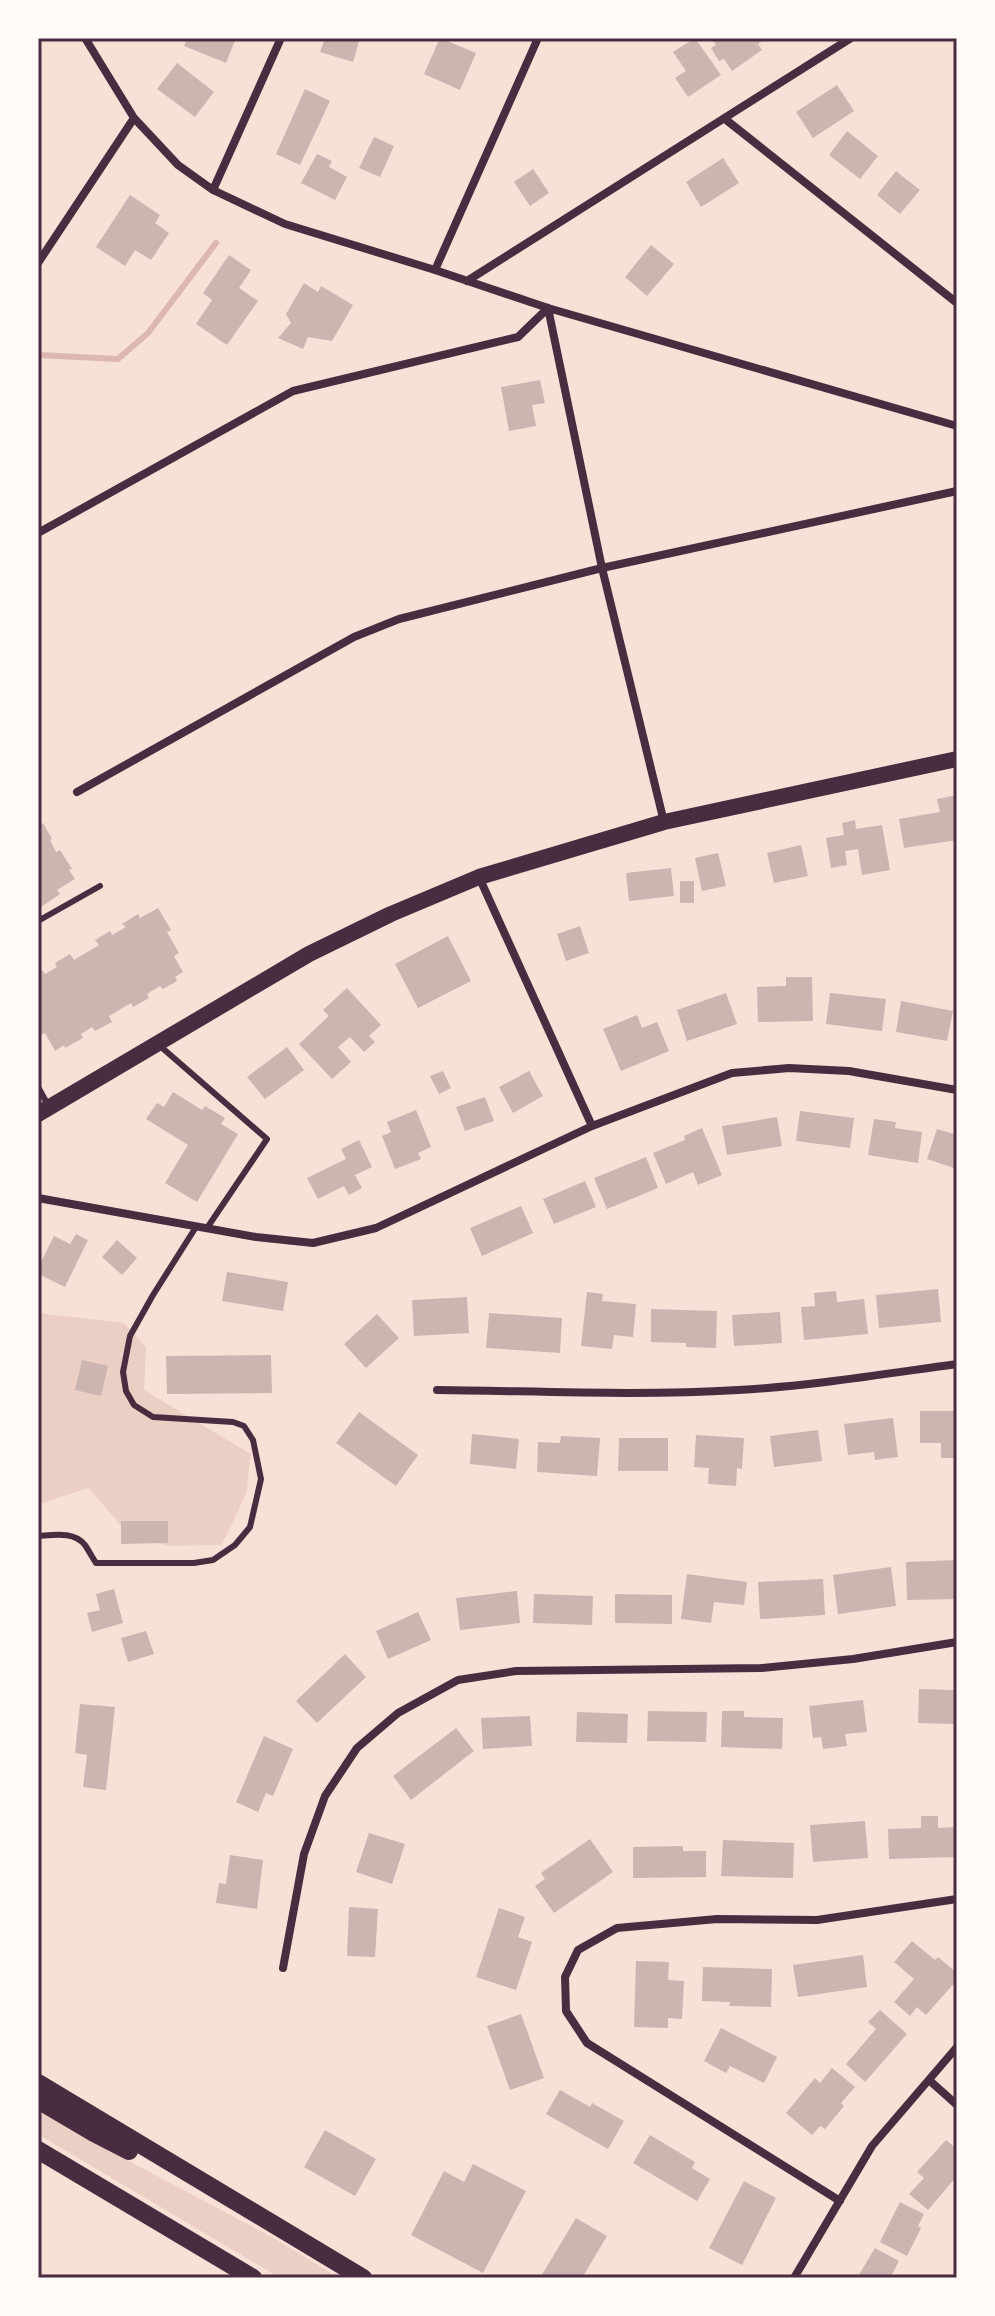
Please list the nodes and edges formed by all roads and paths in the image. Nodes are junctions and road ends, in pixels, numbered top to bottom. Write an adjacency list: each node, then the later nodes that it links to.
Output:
1 (85, 38): 5 (street)
2 (281, 38): 7 (street)
3 (538, 38): 9 (street)
4 (851, 38): 6 (street)
5 (134, 118): 7 (street); 8 (street)
6 (725, 119): 10 (street); 11 (street)
7 (213, 190): 9 (street)
8 (38, 263)
9 (435, 270): 10 (street)
10 (467, 281): 12 (street)
11 (957, 303)
12 (548, 308): 13 (street); 15 (street); 16 (street)
13 (957, 426)
14 (957, 491): 16 (street)
15 (38, 533)
16 (602, 568): 18 (street); 19 (street)
17 (957, 759): 19 (main road)
18 (77, 792)
19 (664, 822): 20 (main road)
20 (479, 877): 23 (main road); 27 (street)
21 (100, 886): 22 (lane)
22 (38, 921)
23 (157, 1044): 26 (main road); 30 (lane)
24 (38, 1087): 26 (lane)
25 (957, 1090): 27 (street)
26 (44, 1111)
27 (592, 1126): 30 (street)
28 (38, 1198): 29 (street)
29 (196, 1227): 30 (street); 33 (lane)
30 (207, 1228)
31 (957, 1364): 32 (street)
32 (437, 1390)
33 (38, 1536)
34 (957, 1642): 36 (street)
35 (957, 1899): 44 (street)
36 (283, 1968)
37 (957, 2047): 38 (street)
38 (929, 2080): 41 (street); 44 (street)
39 (38, 2083): 43 (highway)
40 (38, 2100): 43 (highway)
41 (957, 2105)
42 (38, 2150): 45 (highway)
43 (184, 2172): 46 (highway)
44 (840, 2201): 47 (street)
45 (253, 2278)
46 (363, 2278)
47 (794, 2278)

